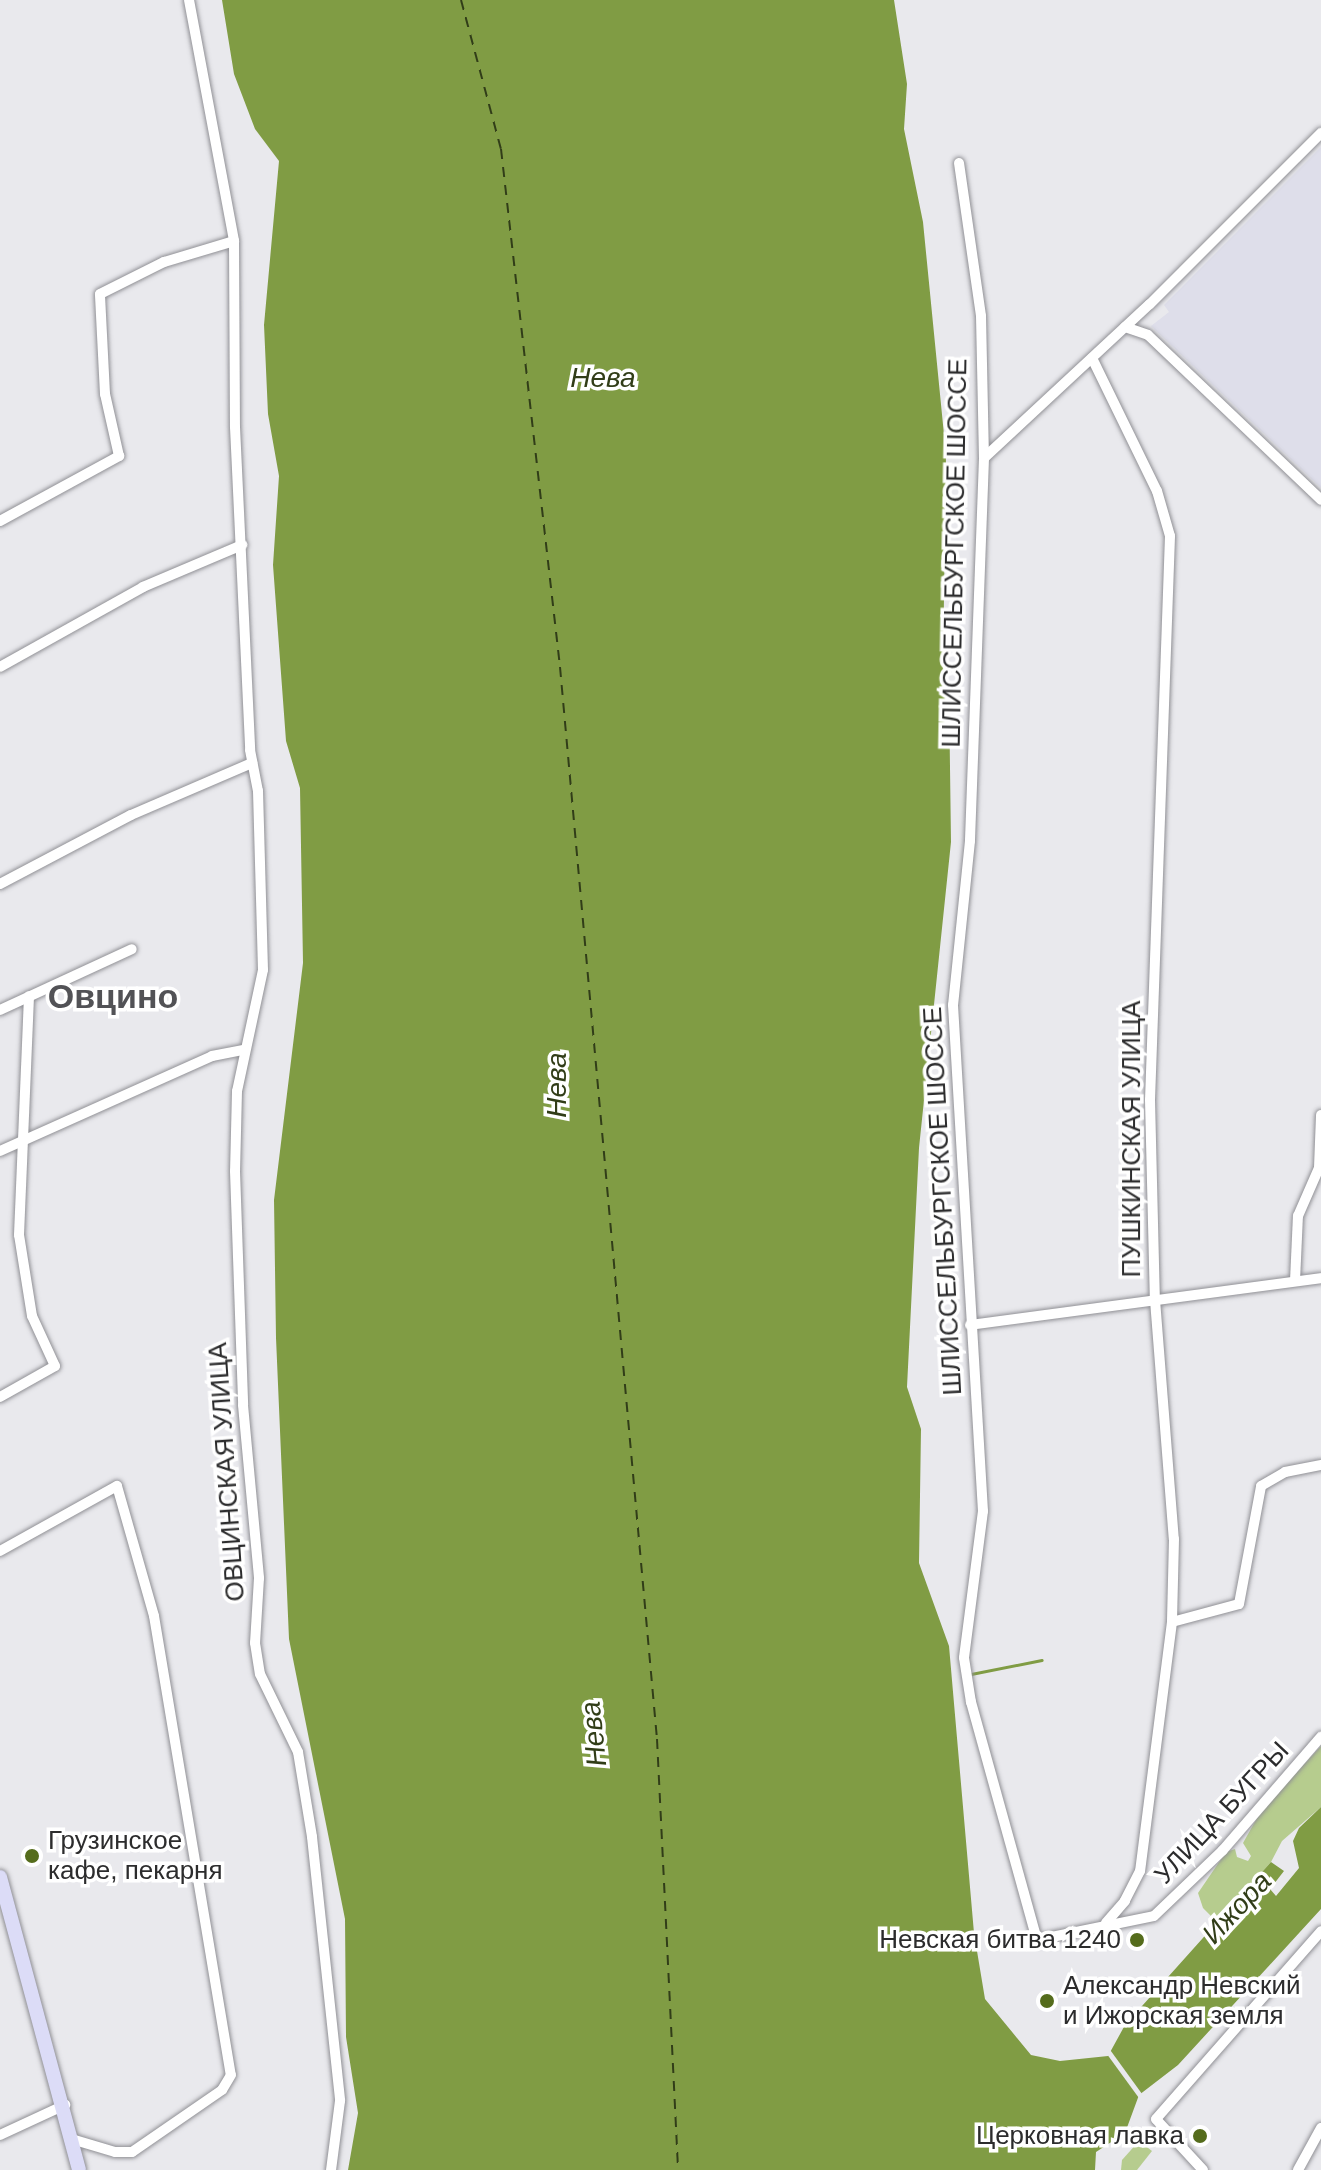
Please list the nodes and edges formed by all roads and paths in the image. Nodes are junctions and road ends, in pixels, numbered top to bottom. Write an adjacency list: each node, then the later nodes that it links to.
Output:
1 (189, 0): 4 (street, ОВЦИНСКАЯ УЛИЦА)
2 (1321, 133): 5 (street)
3 (959, 163): 9 (street, ШЛИССЕЛЬБУРГСКОЕ ШОССЕ)
4 (234, 241): 11 (street); 12 (street, ОВЦИНСКАЯ УЛИЦА)
5 (1150, 304): 6 (street); 7 (street)
6 (1125, 327): 7 (street); 8 (street)
7 (1148, 335): 10 (street)
8 (1092, 358): 9 (street); 25 (street, ПУШКИНСКАЯ УЛИЦА)
9 (984, 458): 26 (street, ШЛИССЕЛЬБУРГСКОЕ ШОССЕ)
10 (1321, 500)
11 (0, 521)
12 (242, 545): 13 (street); 14 (street, ОВЦИНСКАЯ УЛИЦА)
13 (0, 667)
14 (252, 763): 15 (street); 19 (street, ОВЦИНСКАЯ УЛИЦА)
15 (0, 884)
16 (132, 949): 17 (street)
17 (29, 996): 18 (street); 21 (street)
18 (0, 1010)
19 (243, 1050): 21 (street); 41 (street, ОВЦИНСКАЯ УЛИЦА)
20 (1321, 1115): 24 (street)
21 (26, 1138): 22 (street); 27 (street)
22 (0, 1151)
23 (1321, 1278): 24 (street)
24 (1295, 1281): 25 (street)
25 (1155, 1300): 26 (street); 30 (street, ПУШКИНСКАЯ УЛИЦА)
26 (970, 1325): 35 (street, ШЛИССЕЛЬБУРГСКОЕ ШОССЕ)
27 (0, 1397)
28 (1321, 1465): 30 (street)
29 (0, 1551): 39 (street)
30 (1172, 1622): 33 (street, ПУШКИНСКАЯ УЛИЦА)
31 (1321, 1737): 33 (street, УЛИЦА БУГРЫ)
32 (0, 1877): 36 (main road)
33 (1106, 1923): 35 (street, УЛИЦА БУГРЫ)
34 (1321, 1931): 42 (street)
35 (1037, 1940)
36 (65, 2105): 38 (street); 39 (main road)
37 (1321, 2128): 43 (street)
38 (0, 2135)
39 (75, 2140): 40 (main road)
40 (79, 2170)
41 (331, 2170)
42 (1203, 2170)
43 (1298, 2170)

